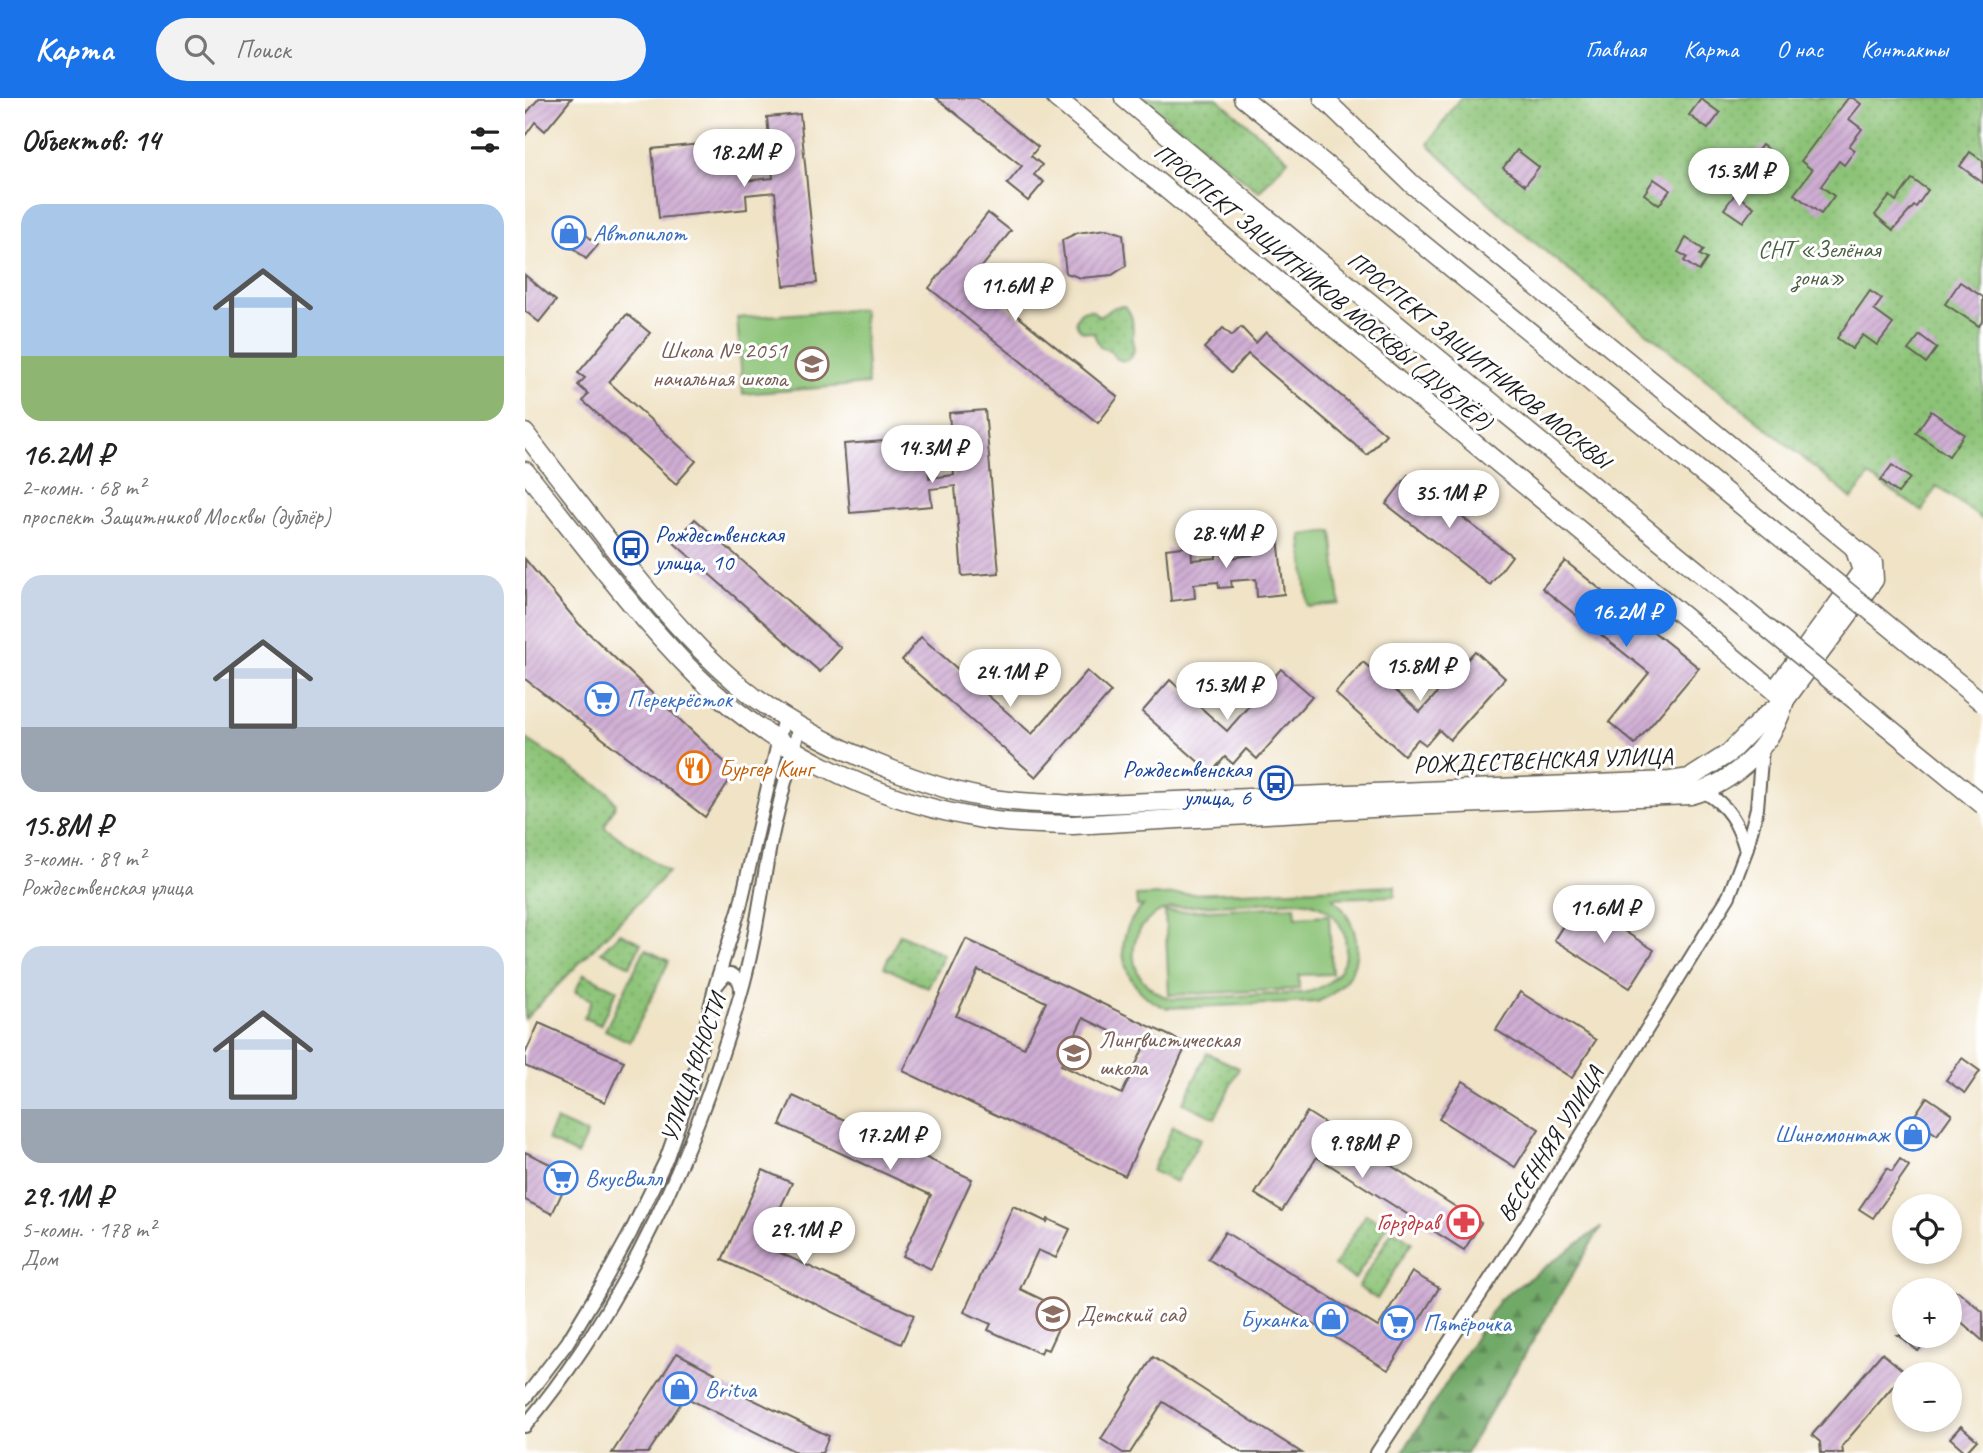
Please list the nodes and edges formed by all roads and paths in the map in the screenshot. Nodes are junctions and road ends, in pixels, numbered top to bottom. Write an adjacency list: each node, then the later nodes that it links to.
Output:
1 (1056, 98): 8 (street, ПРОСПЕКТ ЗАЩИТНИКОВ МОСКВЫ (ДУБЛЁР))
2 (1243, 98): 9 (street, bridge)
3 (1323, 98): 7 (street)
4 (1125, 100): 14 (street, ПРОСПЕКТ ЗАЩИТНИКОВ МОСКВЫ, bridge)
5 (525, 433): 10 (street, РОЖДЕСТВЕНСКАЯ УЛИЦА)
6 (525, 471): 11 (street, РОЖДЕСТВЕНСКАЯ УЛИЦА)
7 (1854, 548): 8 (street); 8 (street)
8 (1779, 703): 10 (street, РОЖДЕСТВЕНСКАЯ УЛИЦА); 12 (street, РОЖДЕСТВЕНСКАЯ УЛИЦА)
9 (1983, 703)
10 (791, 722): 11 (street, УЛИЦА ЮНОСТИ); 11 (street, УЛИЦА ЮНОСТИ)
11 (786, 744): 13 (street, РОЖДЕСТВЕНСКАЯ УЛИЦА); 16 (street, УЛИЦА ЮНОСТИ); 17 (street, УЛИЦА ЮНОСТИ)
12 (1762, 748): 13 (street, РОЖДЕСТВЕНСКАЯ УЛИЦА); 15 (street, ВЕСЕННЯЯ УЛИЦА)
13 (1703, 791): 15 (street)
14 (1983, 804)
15 (1746, 851): 20 (street, ВЕСЕННЯЯ УЛИЦА)
16 (715, 987): 17 (street); 18 (street, УЛИЦА ЮНОСТИ)
17 (741, 994): 19 (street, УЛИЦА ЮНОСТИ)
18 (525, 1398)
19 (525, 1426)
20 (1377, 1453)

